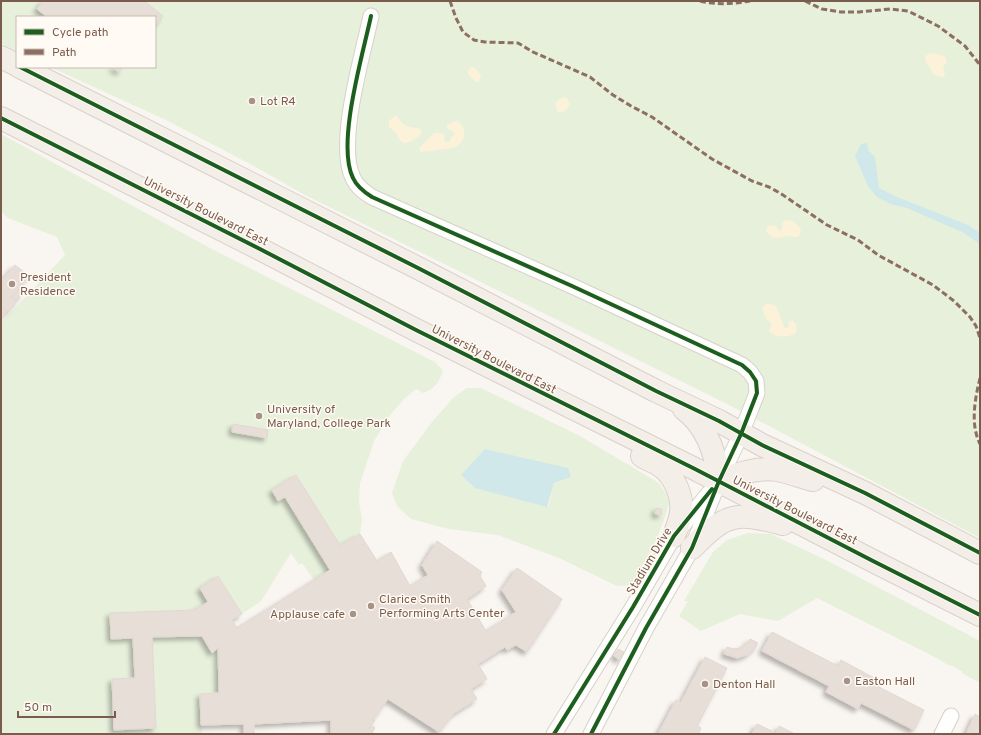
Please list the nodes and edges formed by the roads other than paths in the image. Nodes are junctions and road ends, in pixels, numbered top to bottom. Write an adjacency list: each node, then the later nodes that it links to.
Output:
1 (371, 16): 8 (street)
2 (1, 57): 3 (main road)
3 (16, 65)
4 (22, 68): 6 (main road)
5 (1, 118): 7 (main road, University Boulevard East)
6 (656, 390): 8 (main road); 9 (main road)
7 (554, 400): 9 (main road, University Boulevard East); 11 (main road)
8 (741, 434): 9 (street); 10 (main road)
9 (719, 481): 10 (main road); 11 (street, Stadium Drive); 12 (main road, University Boulevard East); 13 (street)
10 (865, 493): 14 (main road)
11 (674, 536): 17 (street, Stadium Drive)
12 (826, 537): 13 (main road); 15 (main road, University Boulevard East)
13 (692, 548): 18 (street)
14 (980, 553)
15 (980, 615)
16 (951, 716): 19 (street)
17 (554, 734)
18 (591, 734)
19 (942, 734)

